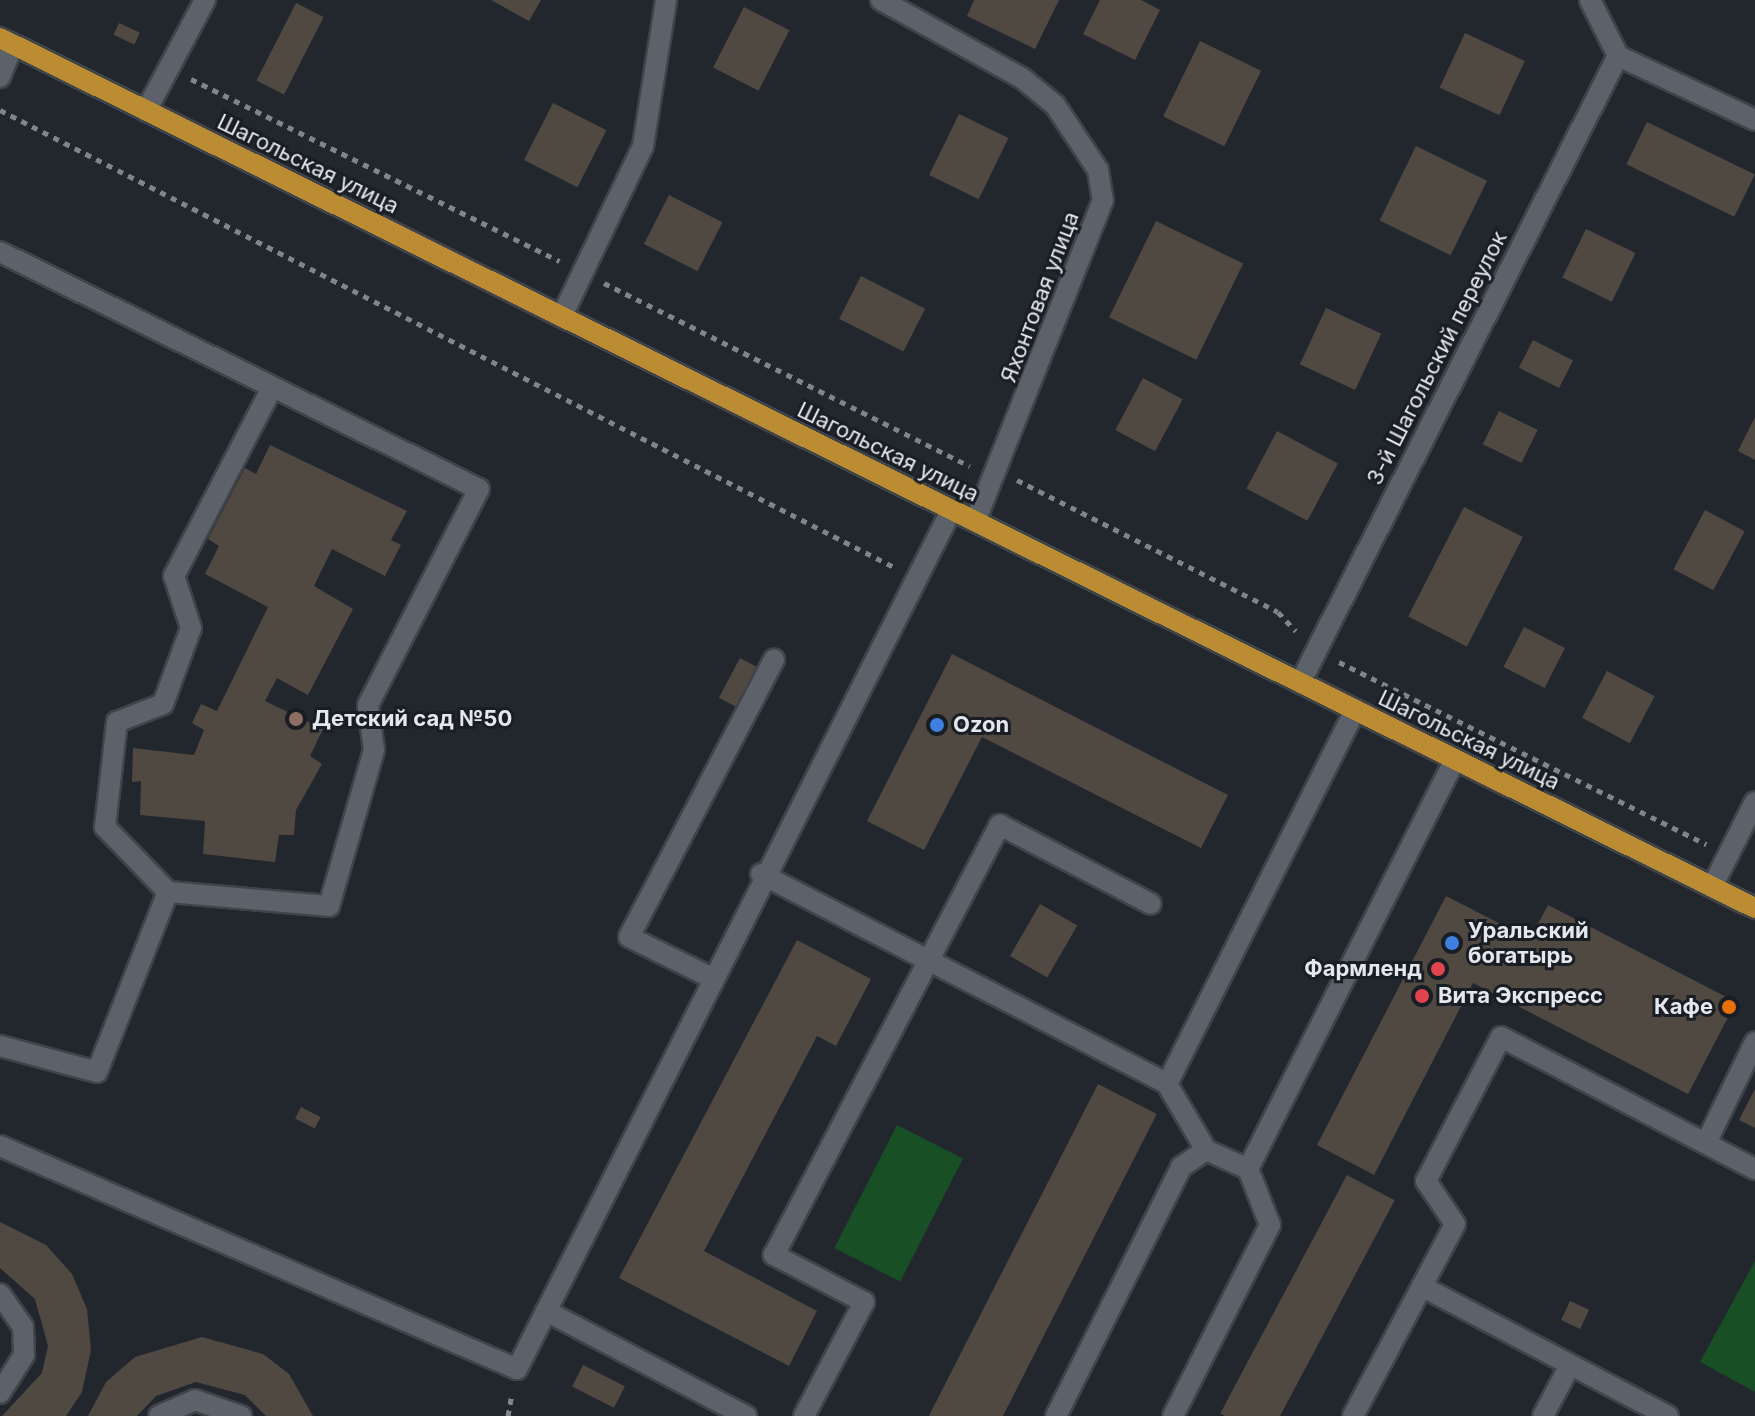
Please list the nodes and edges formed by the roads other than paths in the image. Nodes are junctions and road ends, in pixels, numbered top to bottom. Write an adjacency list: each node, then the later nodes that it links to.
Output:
1 (205, 0): 9 (street)
2 (666, 0): 12 (street)
3 (881, 0): 5 (street, Яхонтовая улица)
4 (1590, 0): 7 (street)
5 (916, 8): 15 (street, Яхонтовая улица)
6 (6, 41): 8 (street); 9 (main road, Шагольская улица)
7 (1618, 56): 10 (street); 17 (street, 3-й Шагольский переулок)
8 (0, 77)
9 (146, 111): 12 (main road, Шагольская улица)
10 (1755, 120)
11 (0, 252): 13 (street)
12 (562, 316): 14 (main road, Шагольская улица)
13 (271, 390): 23 (street); 23 (street)
14 (951, 511): 15 (main road, Шагольская улица); 21 (street)
15 (975, 521): 17 (main road, Шагольская улица)
16 (774, 660): 27 (street)
17 (1300, 683): 18 (main road, Шагольская улица)
18 (1355, 710): 19 (main road, Шагольская улица); 30 (street)
19 (1455, 760): 22 (main road, Шагольская улица); 34 (street)
20 (1755, 802): 22 (street)
21 (761, 874): 26 (street); 27 (street)
22 (1712, 887): 25 (main road, Шагольская улица)
23 (168, 892): 29 (street)
24 (1151, 904): 26 (street)
25 (1755, 908)
26 (928, 963): 30 (street); 44 (street)
27 (710, 977): 38 (street)
28 (1755, 1042): 31 (street)
29 (0, 1046)
30 (1167, 1084): 33 (street)
31 (1706, 1143): 35 (street); 36 (street)
32 (0, 1146): 38 (street)
33 (1206, 1150): 34 (street); 45 (street)
34 (1248, 1169): 46 (street)
35 (1755, 1169)
36 (1423, 1287): 39 (street); 47 (street)
37 (0, 1294): 40 (street)
38 (546, 1311): 43 (street)
39 (1569, 1367): 48 (street); 49 (street)
40 (0, 1393)
41 (159, 1416): 42 (street)
42 (241, 1416)
43 (746, 1416)
44 (804, 1416)
45 (1056, 1416)
46 (1173, 1416)
47 (1353, 1416)
48 (1543, 1416)
49 (1668, 1416)

